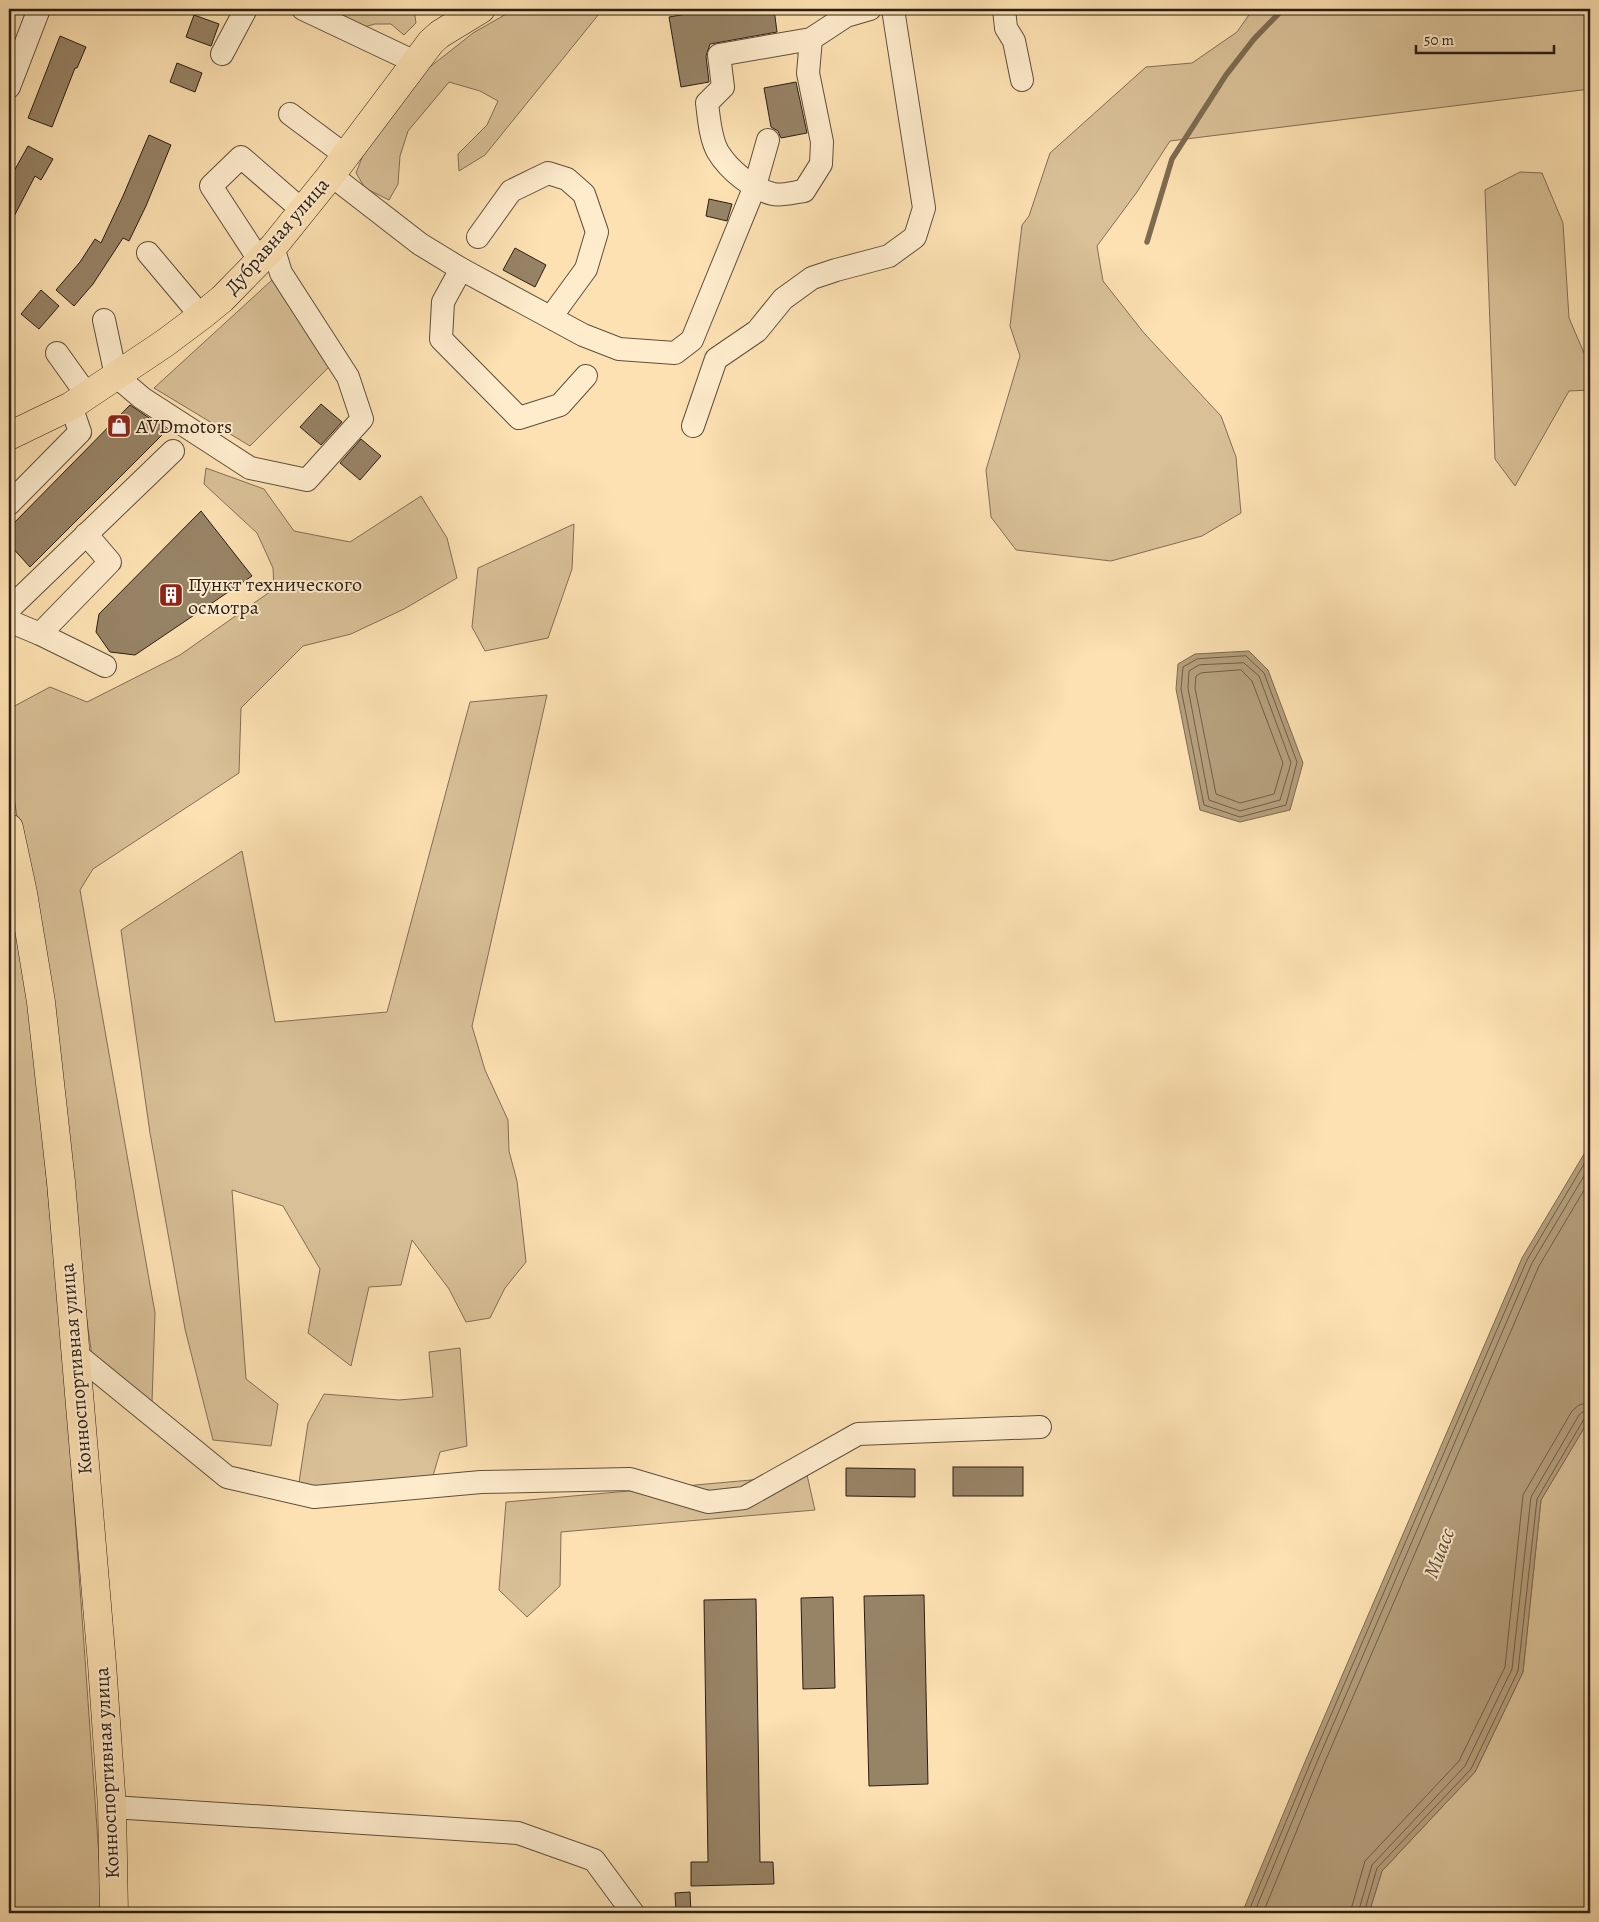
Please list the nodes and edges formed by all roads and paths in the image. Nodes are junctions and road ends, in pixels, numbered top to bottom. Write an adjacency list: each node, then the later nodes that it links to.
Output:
1 (39, 9): 12 (street)
2 (246, 9): 9 (street)
3 (303, 9): 10 (street)
4 (482, 9): 10 (main road, Дубравная улица)
5 (870, 9): 8 (street)
6 (893, 9): 27 (street)
7 (1004, 9): 11 (street)
8 (811, 39): 16 (street); 16 (street)
9 (222, 54)
10 (415, 62): 15 (main road, Дубравная улица)
11 (1022, 80)
12 (9, 87)
13 (290, 114): 15 (street)
14 (768, 140): 16 (street)
15 (338, 165): 17 (main road, Дубравная улица); 21 (street)
16 (755, 186): 25 (street)
17 (302, 210): 20 (main road, Дубравная улица); 20 (street)
18 (478, 237): 23 (street)
19 (148, 253): 22 (street)
20 (266, 254): 22 (main road, Дубравная улица); 28 (street)
21 (461, 269): 23 (street); 29 (street)
22 (202, 316): 28 (main road, Дубравная улица)
23 (551, 317): 25 (street)
24 (104, 320): 28 (street)
25 (692, 340): 27 (street)
26 (57, 353): 30 (street)
27 (716, 359): 31 (street)
28 (116, 376): 30 (main road, Дубравная улица)
29 (586, 376)
30 (79, 401): 32 (main road, Дубравная улица); 34 (street)
31 (694, 426)
32 (9, 436)
33 (173, 451): 35 (street)
34 (9, 504)
35 (86, 534): 36 (street); 38 (street)
36 (9, 609)
37 (9, 621): 38 (street)
38 (40, 634): 39 (street)
39 (105, 666)
40 (9, 828): 41 (main road, Конноспортивная улица)
41 (16, 894): 42 (main road, Конноспортивная улица)
42 (75, 1353): 43 (street); 44 (main road, Конноспортивная улица)
43 (1040, 1427)
44 (112, 1807): 45 (main road, Конноспортивная улица); 46 (street)
45 (114, 1913)
46 (633, 1913)

